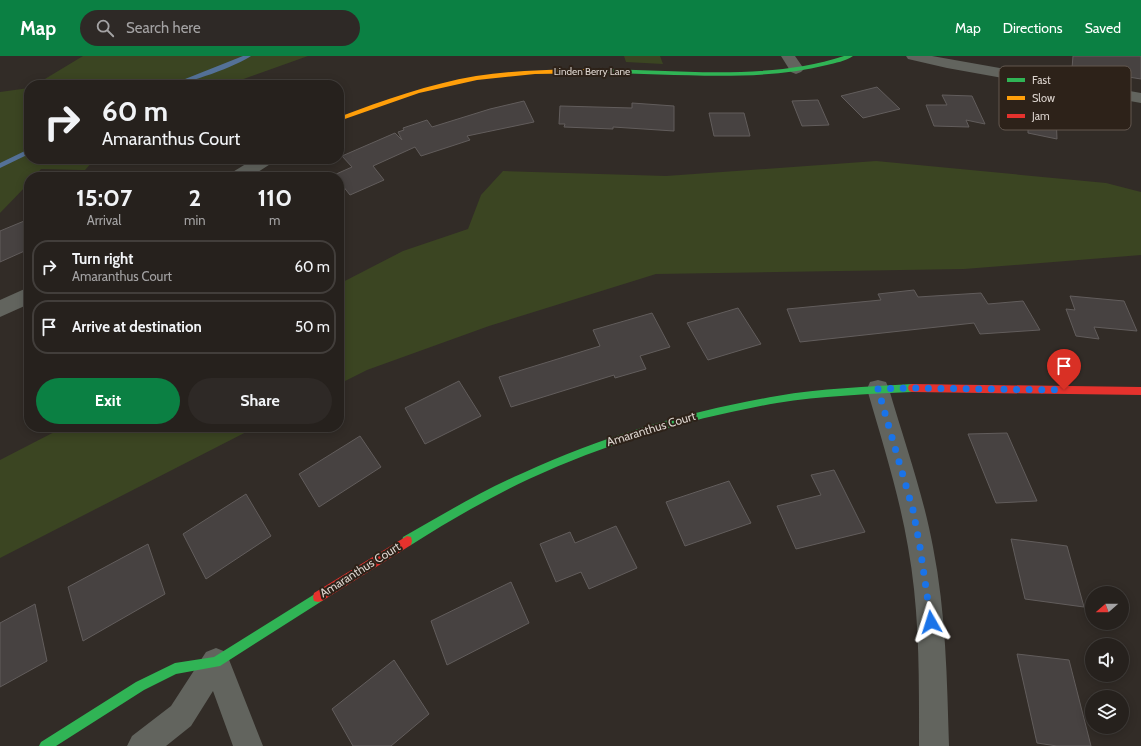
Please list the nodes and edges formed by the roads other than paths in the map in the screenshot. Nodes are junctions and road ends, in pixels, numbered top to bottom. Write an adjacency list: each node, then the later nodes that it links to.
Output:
1 (788, 56): 4 (street)
2 (850, 56): 4 (street, Linden Berry Lane)
3 (913, 56): 5 (street)
4 (796, 69): 8 (street, Linden Berry Lane)
5 (999, 73)
6 (1131, 96): 7 (street)
7 (1141, 98)
8 (344, 117)
9 (258, 164): 10 (street)
10 (245, 172)
11 (24, 297): 12 (street)
12 (0, 309)
13 (878, 389): 14 (street, Amaranthus Court); 15 (street, Amaranthus Court); 19 (street)
14 (1141, 391)
15 (216, 662): 16 (street, Amaranthus Court); 17 (street, Amaranthus Court); 18 (street)
16 (45, 746)
17 (142, 746)
18 (248, 746)
19 (934, 746)

